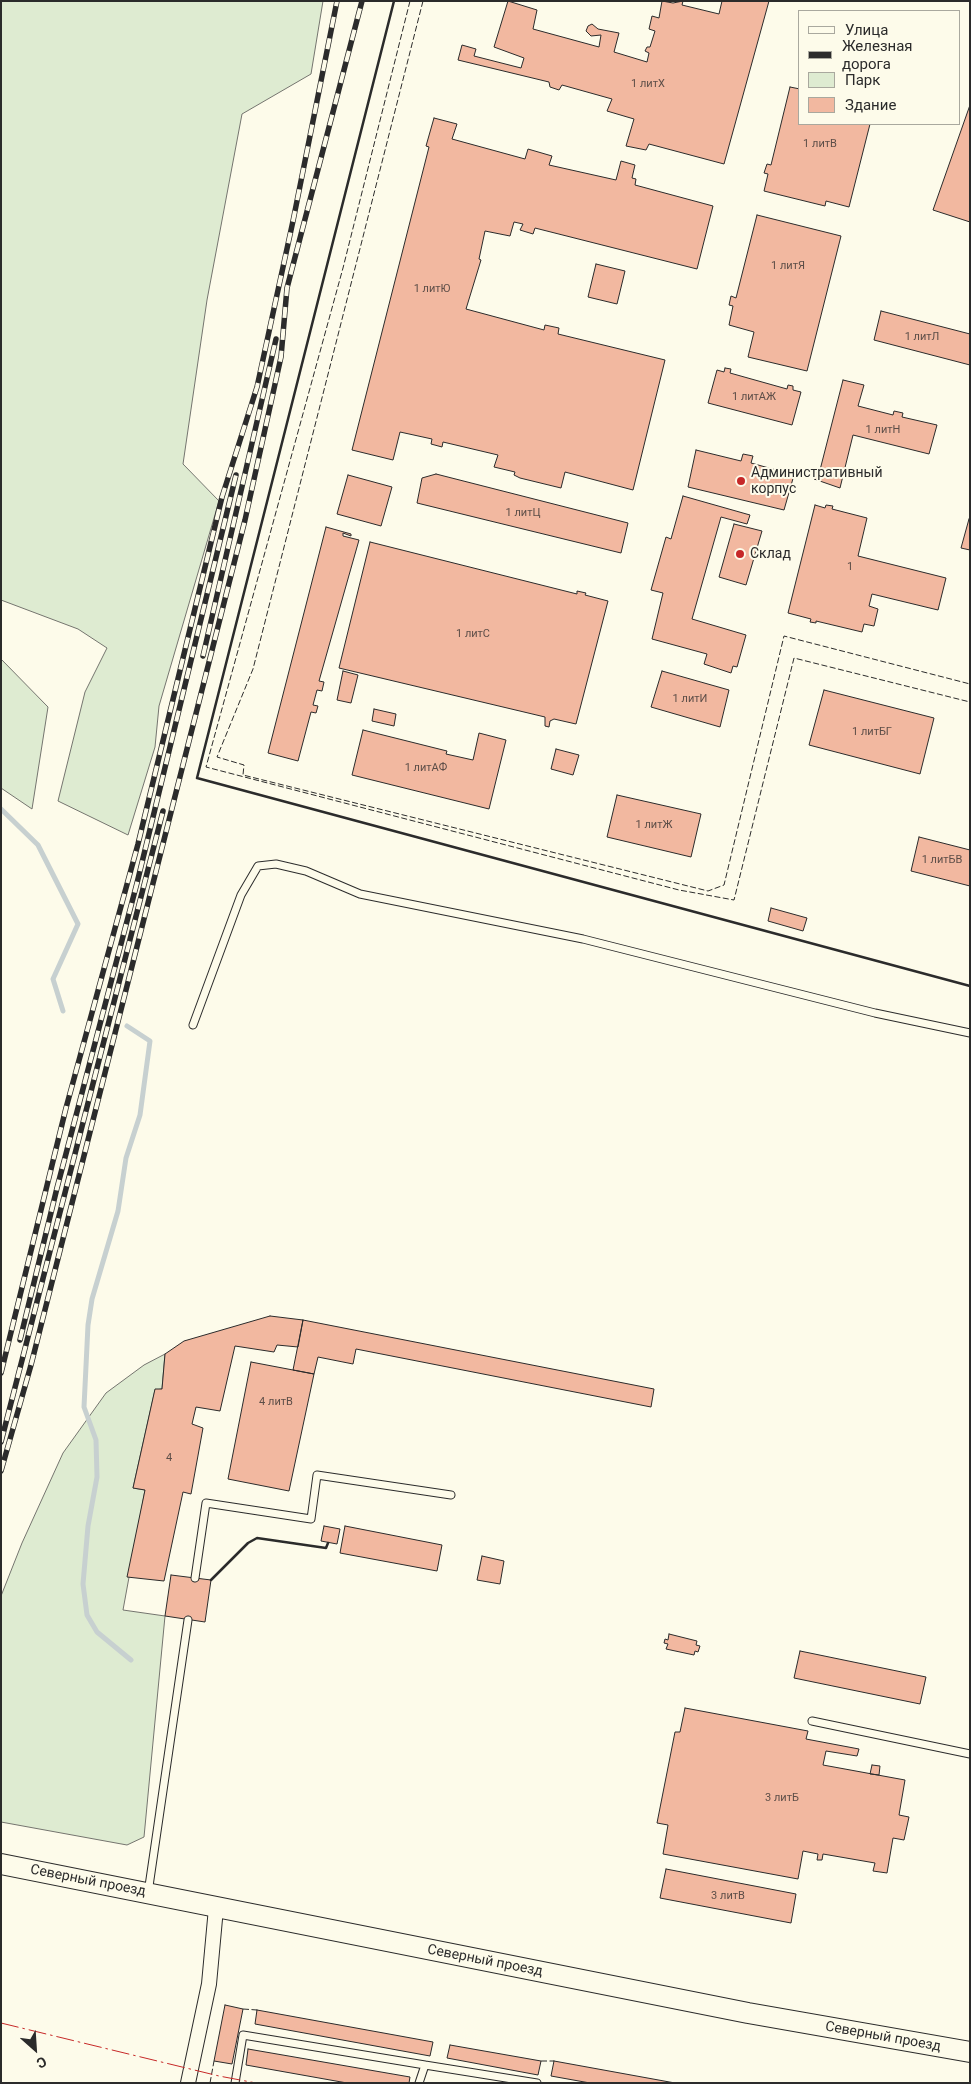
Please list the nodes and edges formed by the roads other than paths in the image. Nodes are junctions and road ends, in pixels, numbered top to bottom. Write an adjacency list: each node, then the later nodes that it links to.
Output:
1 (194, 1025): 2 (lane)
2 (970, 1033)
3 (451, 1495): 4 (lane)
4 (195, 1578)
5 (188, 1620): 9 (lane)
6 (812, 1721): 7 (lane)
7 (970, 1754)
8 (1, 1864): 9 (street, Северный проезд)
9 (148, 1893): 10 (street, Северный проезд)
10 (216, 1908): 11 (street, Северный проезд); 13 (street)
11 (970, 2052)
12 (425, 2065): 14 (lane); 15 (lane); 16 (lane)
13 (188, 2083)
14 (234, 2083)
15 (419, 2083)
16 (537, 2083)

